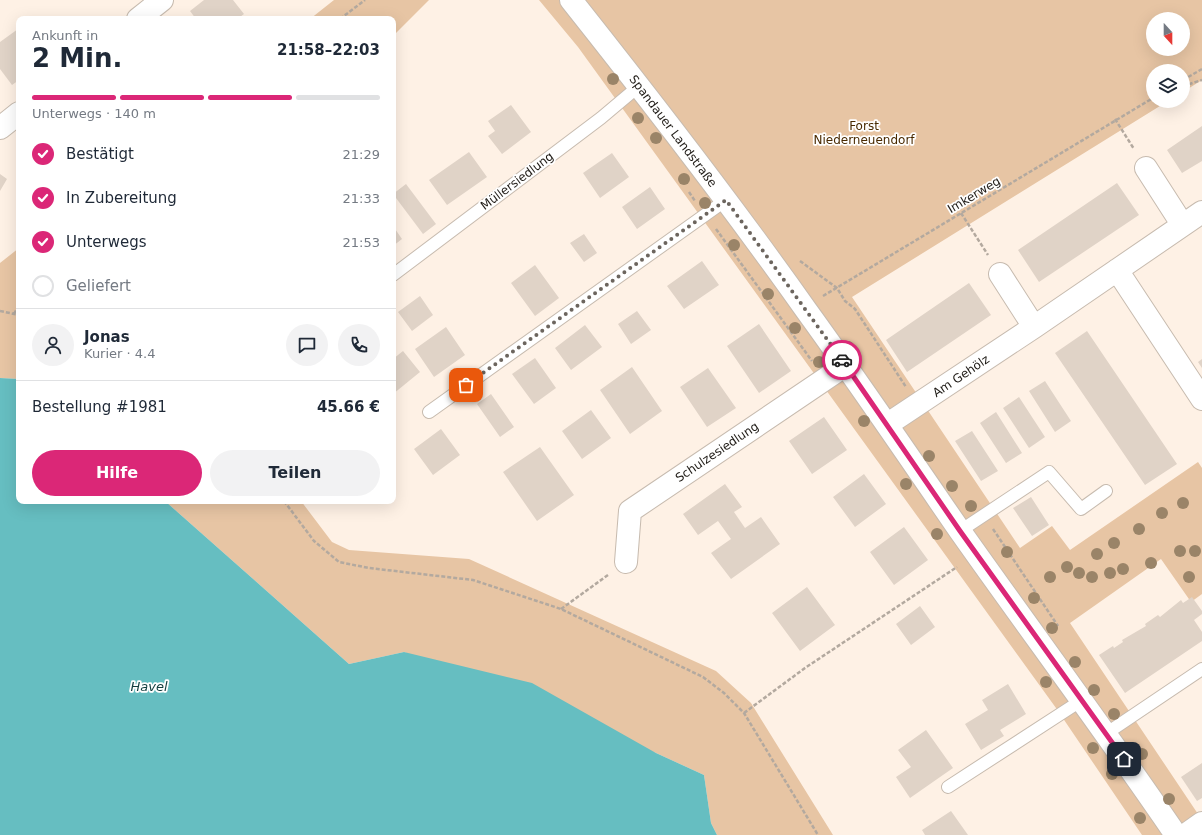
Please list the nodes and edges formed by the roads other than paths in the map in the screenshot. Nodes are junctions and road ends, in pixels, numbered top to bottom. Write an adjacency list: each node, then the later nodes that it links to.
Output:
1 (162, 0): 3 (street)
2 (571, 0): 4 (street, Spandauer Landstraße)
3 (142, 16)
4 (639, 86): 8 (street, Spandauer Landstraße); 12 (lane, Müllersiedlung)
5 (16, 115): 6 (street)
6 (0, 128)
7 (1146, 168): 10 (street)
8 (726, 200): 15 (street, Spandauer Landstraße); 17 (lane)
9 (1202, 212): 10 (street, Am Gehölz)
10 (1182, 224): 11 (street, Am Gehölz)
11 (1117, 270): 14 (street, Am Gehölz); 16 (street)
12 (396, 273)
13 (1000, 274): 14 (street)
14 (1034, 328): 18 (street, Am Gehölz)
15 (846, 365): 18 (street, Spandauer Landstraße); 21 (street, Schulzesiedlung)
16 (1202, 399)
17 (429, 412)
18 (888, 424): 20 (street, Spandauer Landstraße)
19 (1106, 491): 20 (lane)
20 (960, 531): 23 (street, Spandauer Landstraße)
21 (626, 562)
22 (1202, 669): 24 (lane)
23 (1082, 700): 24 (street, Spandauer Landstraße); 25 (lane)
24 (1107, 733): 27 (street, Spandauer Landstraße)
25 (948, 787)
26 (1202, 823): 28 (street)
27 (1176, 835)
28 (1185, 835)

